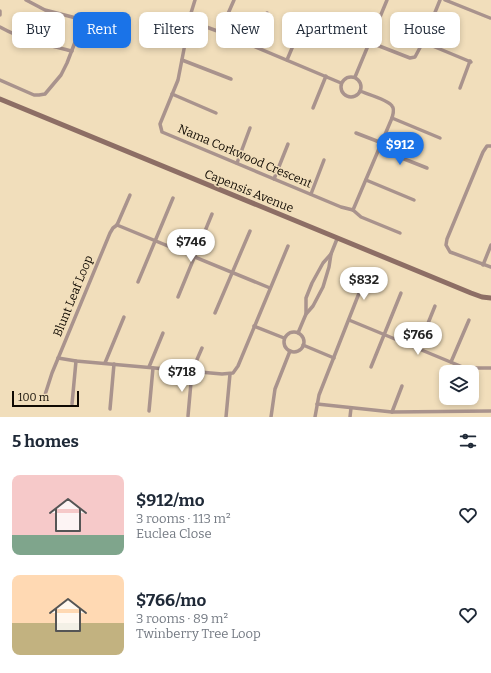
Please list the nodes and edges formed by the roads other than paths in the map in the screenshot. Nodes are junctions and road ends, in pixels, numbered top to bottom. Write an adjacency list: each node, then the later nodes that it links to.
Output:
1 (26, 0): 7 (street)
2 (195, 0): 9 (street, Nama Corkwood Crescent)
3 (234, 0): 10 (street)
4 (385, 0): 11 (street)
5 (440, 0): 12 (street)
6 (445, 0): 14 (street)
7 (32, 1): 23 (street)
8 (0, 11): 13 (street)
9 (192, 12)
10 (229, 12)
11 (381, 12)
12 (435, 12)
13 (0, 15)
14 (490, 18)
15 (0, 27): 23 (street)
16 (382, 47): 21 (street)
17 (184, 48): 24 (street, Nama Corkwood Crescent)
18 (259, 48): 25 (street)
19 (292, 48): 25 (street)
20 (367, 48): 27 (street)
21 (420, 48)
22 (437, 48): 31 (street)
23 (72, 50): 28 (street)
24 (182, 60): 29 (street); 33 (street, Nama Corkwood Crescent)
25 (287, 60): 26 (street)
26 (326, 76): 30 (street); 35 (street)
27 (355, 77): 30 (street); 32 (street)
28 (0, 80)
29 (231, 80)
30 (341, 83): 32 (street)
31 (460, 88)
32 (360, 91): 37 (street)
33 (172, 94): 36 (street); 46 (street, Nama Corkwood Crescent)
34 (0, 99): 59 (street, Capensis Avenue)
35 (313, 108)
36 (216, 113)
37 (392, 118): 40 (street); 41 (street)
38 (250, 128): 46 (street)
39 (356, 133): 41 (street)
40 (440, 138)
41 (382, 143): 44 (street)
42 (288, 144): 48 (street)
43 (491, 146): 65 (street)
44 (379, 149): 47 (street); 49 (street)
45 (324, 160): 50 (street)
46 (237, 163): 48 (street, Nama Corkwood Crescent)
47 (427, 168)
48 (274, 179): 50 (street, Nama Corkwood Crescent)
49 (366, 180): 53 (street); 54 (street)
50 (311, 194): 54 (street, Nama Corkwood Crescent)
51 (130, 195): 56 (street, Blunt Leaf Loop)
52 (173, 198): 60 (street)
53 (414, 200)
54 (353, 210): 58 (street, Nama Corkwood Crescent)
55 (212, 214): 64 (street)
56 (117, 225): 60 (street); 89 (street, Blunt Leaf Loop)
57 (250, 231): 67 (street)
58 (400, 233)
59 (337, 239): 63 (street); 73 (street, Capensis Avenue)
60 (155, 240): 64 (street); 69 (street)
61 (491, 245): 65 (street)
62 (288, 246): 70 (street)
63 (330, 254): 76 (street); 76 (street)
64 (195, 256): 67 (street); 72 (street)
65 (483, 265): 66 (street)
66 (491, 267)
67 (233, 272): 70 (street); 75 (street)
68 (365, 278): 78 (street)
69 (138, 282)
70 (270, 288): 80 (street)
71 (401, 293): 83 (street)
72 (178, 297)
73 (491, 298)
74 (435, 306): 87 (street)
75 (215, 313)
76 (306, 314): 82 (street)
77 (124, 317): 93 (street)
78 (349, 320): 83 (street); 90 (street)
79 (469, 320): 92 (street)
80 (254, 326): 84 (street); 99 (street)
81 (163, 333): 95 (street)
82 (298, 333): 84 (street); 85 (street)
83 (384, 335): 87 (street); 96 (street)
84 (284, 338): 88 (street)
85 (303, 345): 88 (street); 90 (street)
86 (202, 348): 98 (street)
87 (418, 348): 92 (street)
88 (290, 351): 113 (street)
89 (58, 358): 91 (street); 101 (street, Blunt Leaf Loop)
90 (334, 358): 103 (street)
91 (76, 360): 93 (street); 102 (street)
92 (451, 362): 97 (street)
93 (105, 363): 94 (street)
94 (114, 364): 95 (street); 105 (street)
95 (151, 367): 98 (street); 106 (street)
96 (371, 367)
97 (491, 368)
98 (192, 371): 99 (street); 111 (street)
99 (230, 374): 112 (street)
100 (402, 386): 107 (street)
101 (43, 401)
102 (72, 404)
103 (316, 404): 104 (street); 114 (street)
104 (351, 408): 107 (street); 115 (street)
105 (110, 409)
106 (149, 411)
107 (391, 411): 110 (street); 116 (street)
108 (469, 411): 109 (street); 110 (street); 118 (street)
109 (491, 411)
110 (429, 412): 117 (street)
111 (188, 416)
112 (226, 417)
113 (271, 417)
114 (315, 417)
115 (350, 417)
116 (389, 417)
117 (429, 417)
118 (469, 417)

